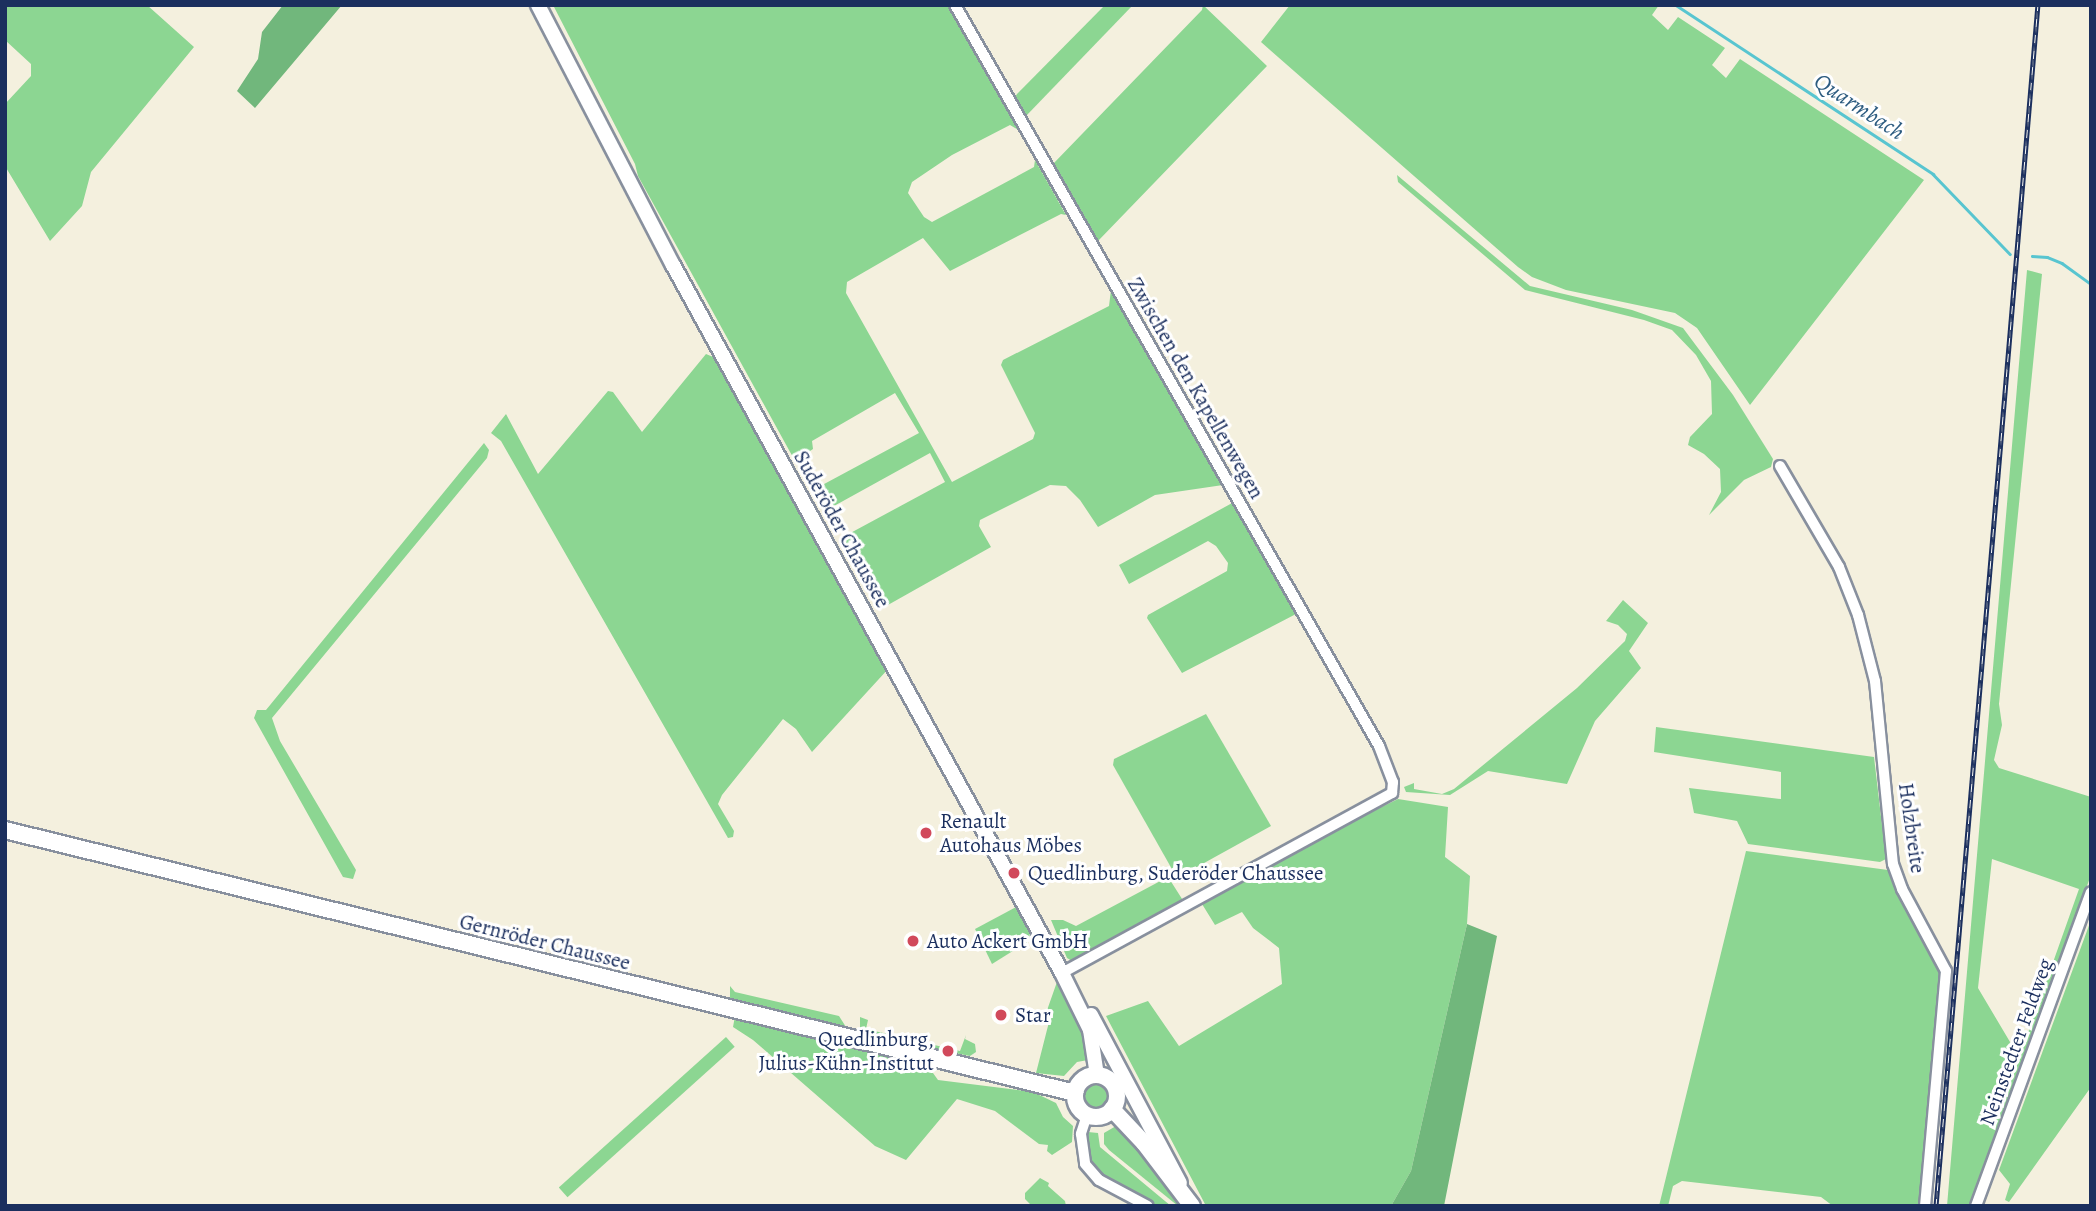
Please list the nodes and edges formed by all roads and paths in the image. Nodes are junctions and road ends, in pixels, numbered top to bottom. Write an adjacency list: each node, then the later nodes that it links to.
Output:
1 (538, 5): 6 (street, Suderöder Chaussee)
2 (956, 5): 6 (street, Zwischen den Kapellenwegen)
3 (1780, 466): 14 (street, Holzbreite)
4 (5, 830): 9 (main road, Gernröder Chaussee)
5 (2091, 892): 15 (street, Neinstedter Feldweg)
6 (1062, 972): 7 (street, Suderöder Chaussee)
7 (1079, 1006): 8 (street, Suderöder Chaussee); 12 (street)
8 (1097, 1075): 9 (main road); 10 (main road)
9 (1075, 1093): 11 (main road)
10 (1112, 1109): 11 (main road); 12 (main road)
11 (1087, 1115): 13 (street)
12 (1188, 1202)
13 (1148, 1206)
14 (1925, 1206)
15 (1976, 1206)

